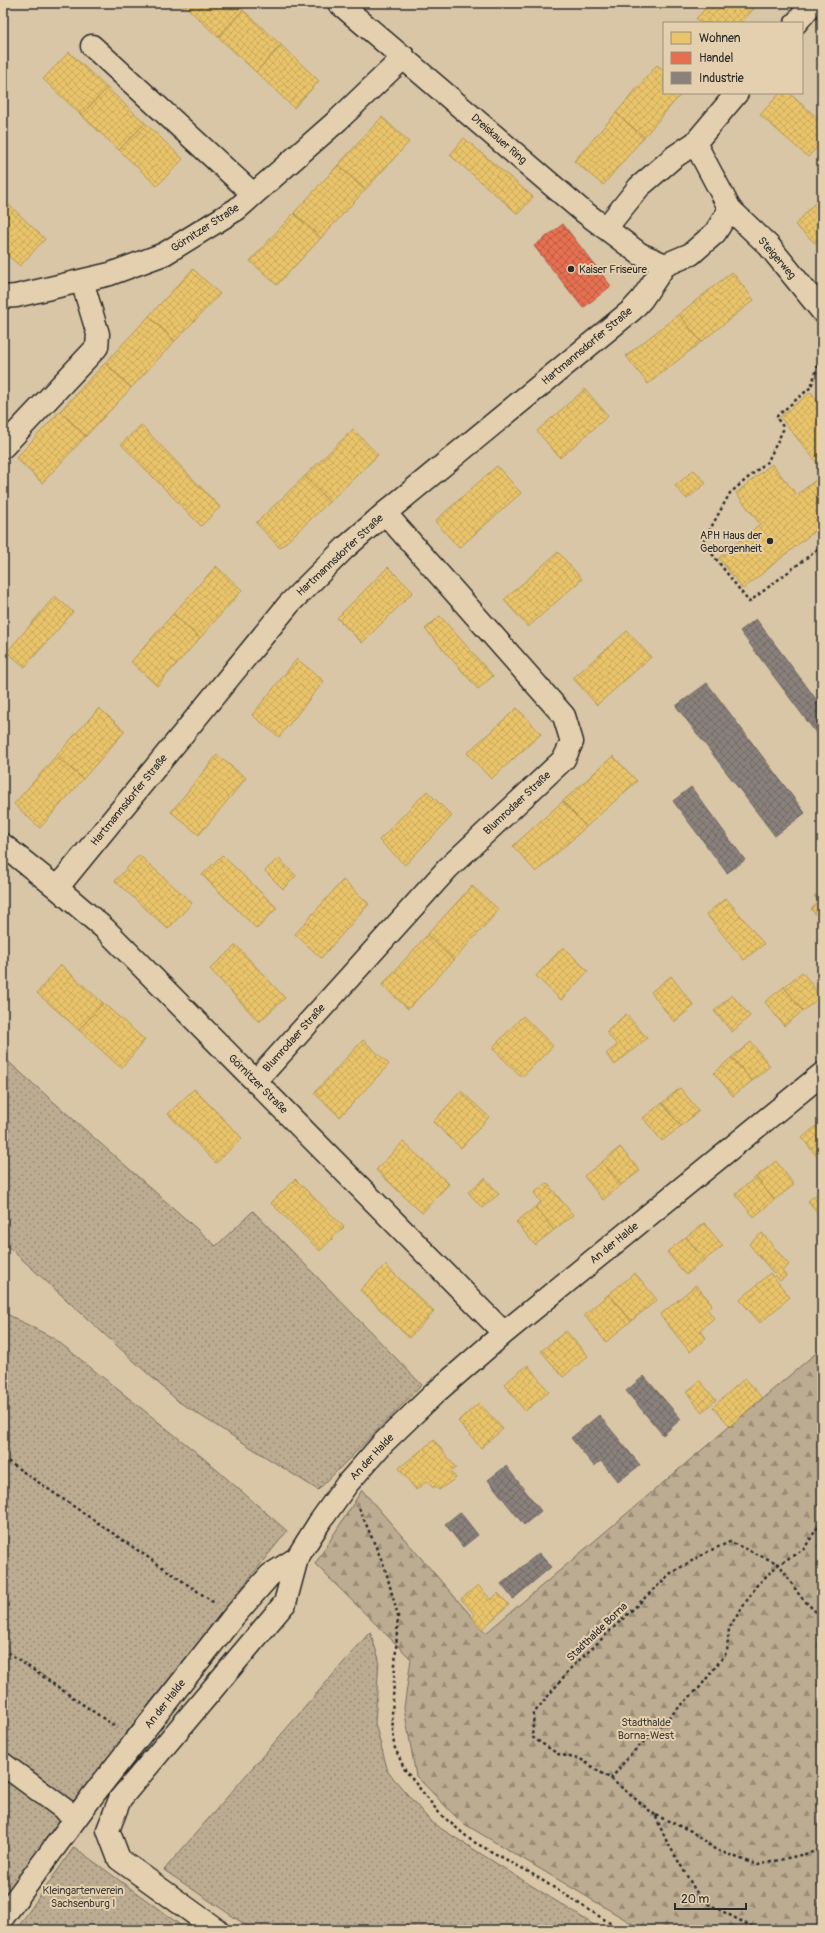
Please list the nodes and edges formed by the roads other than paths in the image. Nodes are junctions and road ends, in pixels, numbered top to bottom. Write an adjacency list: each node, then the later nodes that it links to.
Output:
1 (339, 3): 5 (street, Dreiskauer Ring)
2 (813, 3): 3 (street)
3 (797, 22)
4 (92, 46): 8 (street)
5 (404, 57): 8 (street, Görnitzer Straße); 10 (street, Dreiskauer Ring)
6 (736, 94): 7 (street)
7 (695, 143): 9 (street, Steigerweg); 10 (street)
8 (253, 194): 12 (street, Görnitzer Straße)
9 (730, 209): 11 (street); 14 (street, Steigerweg)
10 (606, 228): 11 (street, Dreiskauer Ring)
11 (666, 265): 16 (street, Hartmannsdorfer Straße)
12 (82, 281): 13 (street, Görnitzer Straße); 15 (street)
13 (3, 297)
14 (822, 311)
15 (3, 447)
16 (385, 513): 18 (street, Hartmannsdorfer Straße); 20 (street, Blumrodaer Straße)
17 (3, 846): 18 (street, Görnitzer Straße)
18 (57, 888): 20 (street, Görnitzer Straße)
19 (822, 1074): 21 (street, An der Halde)
20 (256, 1080): 21 (street, Görnitzer Straße)
21 (504, 1333): 22 (street, An der Halde)
22 (297, 1558): 24 (street, An der Halde); 26 (street)
23 (3, 1764): 24 (street)
24 (76, 1818): 25 (street, An der Halde)
25 (3, 1917)
26 (217, 1930)

